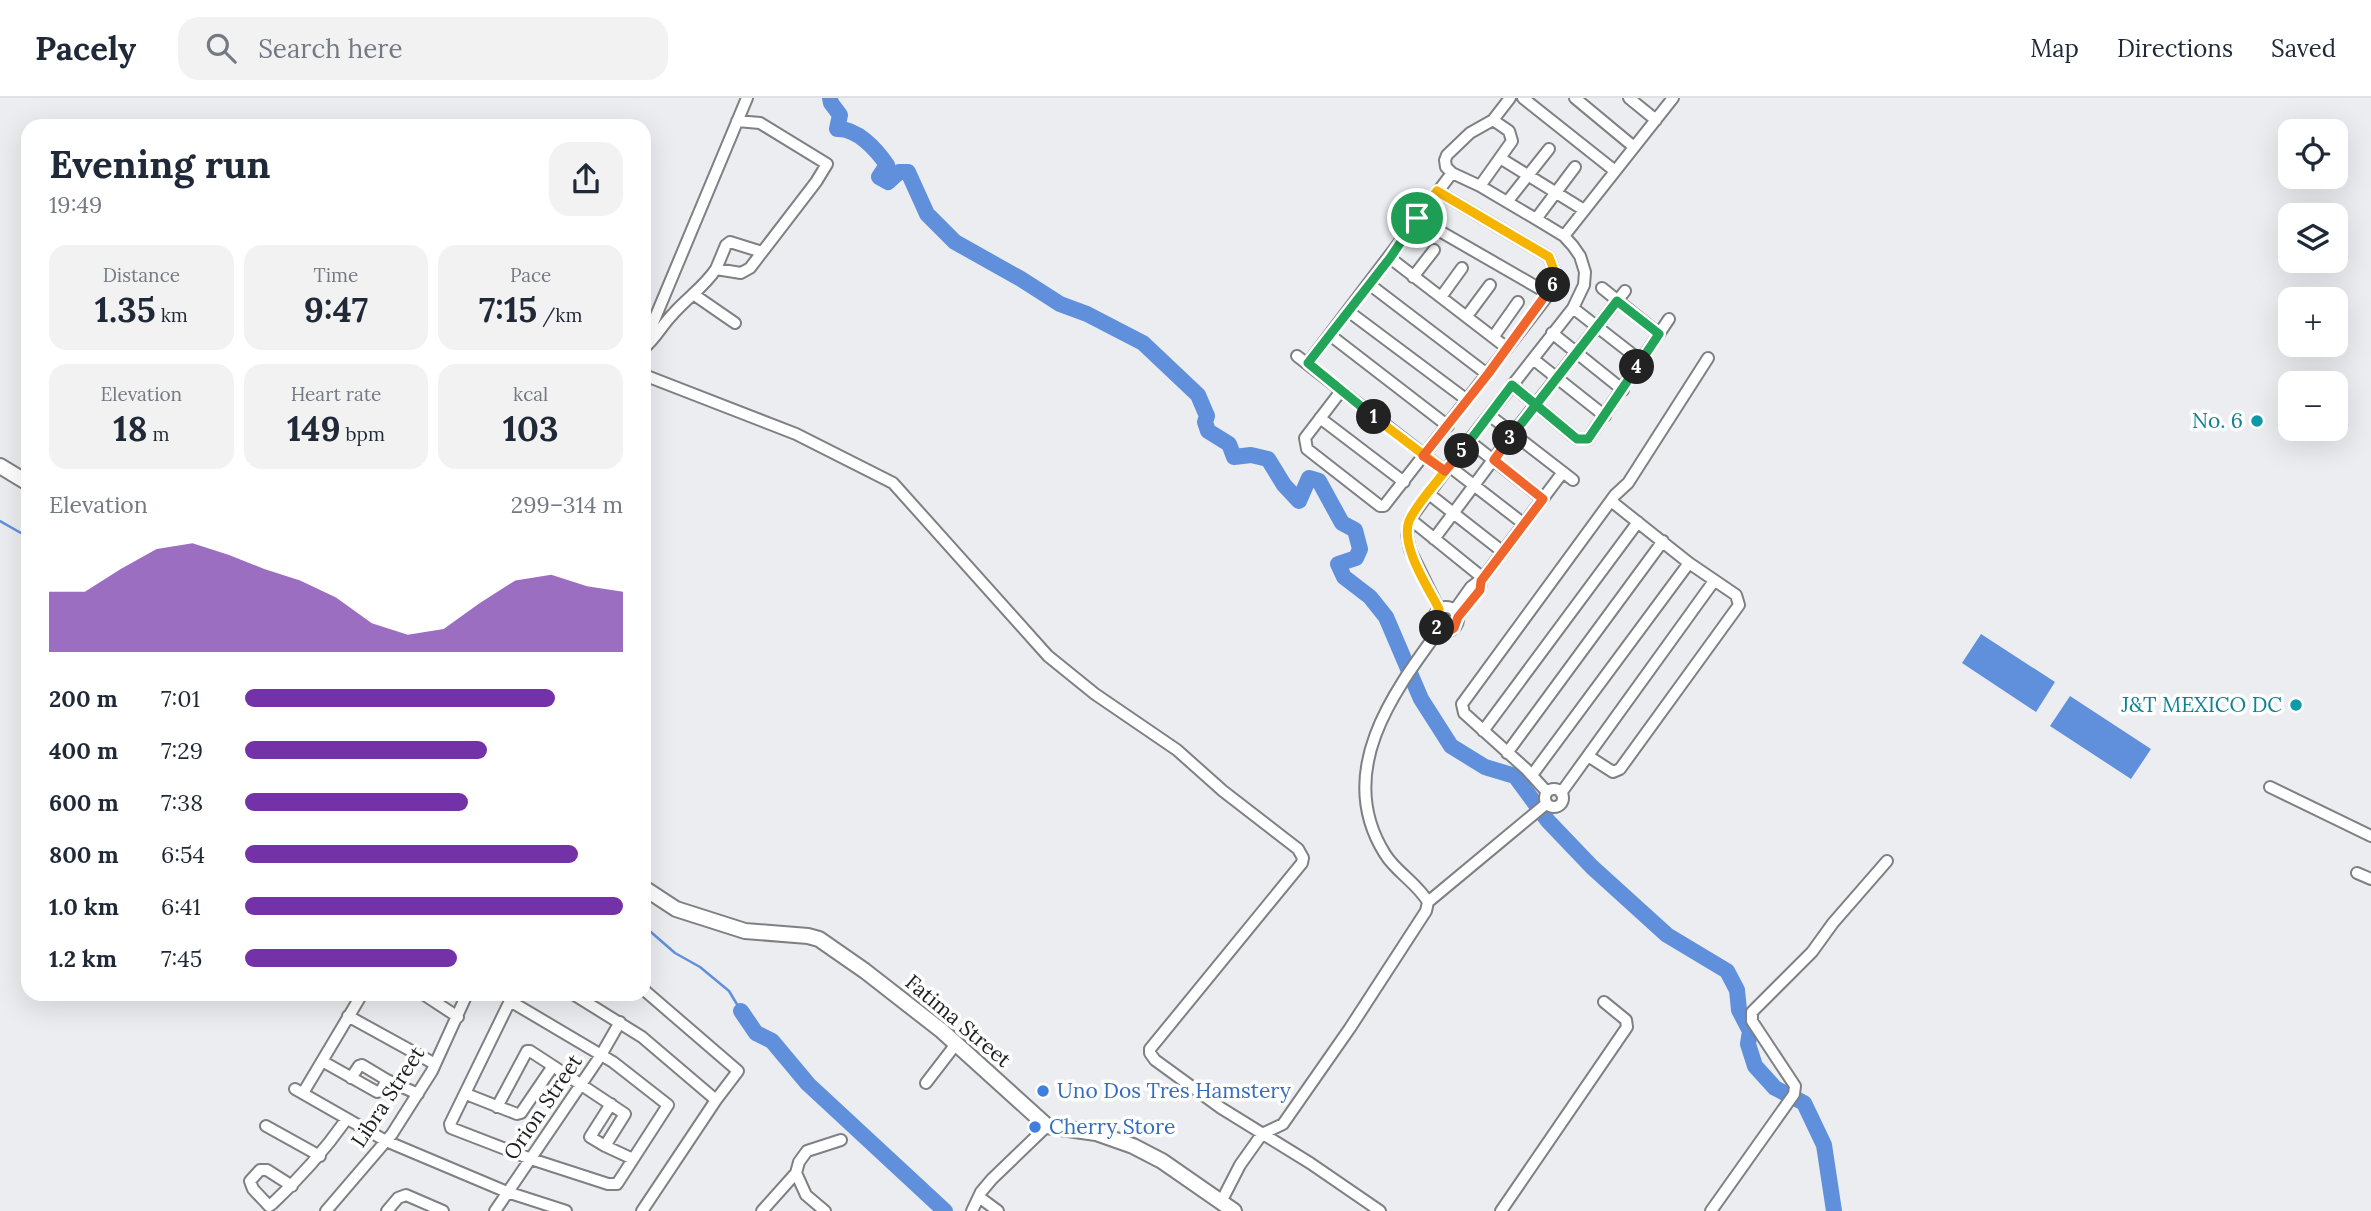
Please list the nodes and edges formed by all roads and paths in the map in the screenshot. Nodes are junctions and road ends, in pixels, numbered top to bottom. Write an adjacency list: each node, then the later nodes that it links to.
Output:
1 (747, 98): 9 (street)
2 (1510, 98): 7 (street)
3 (1523, 98): 14 (street)
4 (1575, 98): 10 (street)
5 (1629, 98): 8 (street)
6 (1673, 98): 8 (street)
7 (1493, 120): 12 (street); 15 (street)
8 (1656, 120): 10 (street)
9 (737, 121): 26 (street); 46 (street)
10 (1634, 147): 14 (street)
11 (1549, 149): 16 (street)
12 (1500, 158): 16 (street); 17 (street)
13 (1575, 167): 19 (street)
14 (1615, 171): 21 (street)
15 (1452, 173): 17 (street); 18 (street)
16 (1527, 175): 19 (street); 20 (street)
17 (1480, 186): 20 (street)
18 (1437, 191): 22 (street); 36 (street)
19 (1555, 193): 21 (street); 23 (street)
20 (1507, 202): 23 (street)
21 (1584, 210): 24 (street)
22 (1417, 218): 27 (street); 36 (street)
23 (1536, 219): 24 (street)
24 (1564, 236): 40 (street)
25 (1434, 250): 30 (street)
26 (762, 252): 29 (street); 29 (street)
27 (1390, 258): 30 (street); 31 (street)
28 (1462, 268): 37 (street)
29 (716, 269): 35 (street)
30 (1413, 277): 37 (street)
31 (1369, 284): 41 (street); 59 (street)
32 (1490, 285): 42 (street)
33 (1602, 288): 38 (street)
34 (1625, 291): 38 (street)
35 (693, 294): 44 (street); 51 (street)
36 (1549, 294): 52 (street)
37 (1441, 297): 42 (street)
38 (1617, 301): 45 (street); 48 (street)
39 (1518, 302): 50 (street)
40 (1573, 308): 45 (street); 47 (street)
41 (1348, 311): 49 (street); 65 (street)
42 (1467, 316): 50 (street)
43 (1669, 319): 48 (street)
44 (735, 323)
45 (1597, 327): 53 (street); 57 (street)
46 (651, 330)
47 (1552, 333): 53 (street); 56 (street)
48 (1659, 334): 57 (street)
49 (1330, 335): 58 (street); 70 (street)
50 (1494, 336): 52 (street)
51 (651, 342)
52 (1507, 348): 59 (street)
53 (1577, 352): 61 (street); 63 (street)
54 (1297, 356): 58 (street)
55 (1707, 358): 84 (street)
56 (1533, 359): 61 (street); 62 (street)
57 (1641, 361): 63 (street)
58 (1308, 363): 64 (street)
59 (1488, 374): 65 (street)
60 (651, 378): 138 (street)
61 (1558, 379): 66 (street); 68 (street)
62 (1512, 385): 66 (street); 67 (street)
63 (1623, 390): 68 (street)
64 (1341, 391): 69 (street); 73 (street)
65 (1467, 400): 70 (street)
66 (1537, 405): 68 (street); 71 (street)
67 (1489, 415): 71 (street); 72 (street)
68 (1605, 416)
69 (1320, 418): 80 (street); 80 (street)
70 (1448, 426): 73 (street)
71 (1513, 433): 74 (street); 77 (street)
72 (1469, 441): 74 (street); 76 (street)
73 (1423, 456): 76 (street); 80 (street)
74 (1494, 460): 81 (street); 83 (street)
75 (0, 466): 78 (street)
76 (1447, 469): 81 (street); 82 (street)
77 (1563, 472): 79 (street); 83 (street)
78 (21, 479)
79 (1573, 480)
80 (1404, 482)
81 (1475, 487): 85 (street); 88 (street)
82 (1429, 494): 85 (street); 86 (street)
83 (1543, 499): 88 (street)
84 (1611, 501): 87 (street); 98 (street)
85 (1454, 514): 89 (street); 91 (street)
86 (1410, 519): 89 (street); 95 (street)
87 (1638, 522): 90 (street); 98 (street)
88 (1524, 524): 91 (street)
89 (1434, 539): 93 (street)
90 (1663, 541): 92 (street); 99 (street)
91 (1503, 552): 93 (street)
92 (1689, 562): 94 (street); 101 (street)
93 (1482, 579): 96 (street)
94 (1714, 582): 100 (street); 100 (street)
95 (1439, 609): 96 (street); 97 (street)
96 (1456, 614): 97 (street)
97 (1439, 630): 111 (street)
98 (1483, 731): 99 (street)
99 (1507, 753): 101 (street)
100 (1588, 756): 104 (street)
101 (1532, 775): 103 (street)
102 (2270, 787): 106 (street)
103 (1547, 792): 104 (street); 105 (street)
104 (1561, 793): 105 (street)
105 (1544, 805): 111 (street)
106 (2371, 835)
107 (1887, 861): 164 (street)
108 (2357, 873): 109 (street)
109 (2371, 879)
110 (651, 892): 121 (street, Fatima Street)
111 (1428, 902): 138 (street)
112 (651, 996): 132 (street)
113 (358, 1001): 118 (street)
114 (435, 1001): 119 (street)
115 (464, 1001): 119 (street, Libra Street)
116 (585, 1001): 120 (street)
117 (1604, 1002): 163 (street)
118 (348, 1016): 123 (street); 124 (street)
119 (458, 1017): 124 (street, Libra Street)
120 (620, 1022): 122 (street, Orion Street); 132 (street)
121 (956, 1044): 129 (street); 137 (street, Fatima Street)
122 (601, 1055): 128 (street, Orion Street); 131 (street); 143 (street)
123 (322, 1061): 126 (street); 135 (street)
124 (435, 1064): 130 (street, Libra Street)
125 (553, 1066): 128 (street); 134 (street); 134 (street)
126 (351, 1078): 127 (street); 127 (street)
127 (387, 1080): 130 (street)
128 (581, 1083): 133 (street); 144 (street, Orion Street)
129 (926, 1083)
130 (418, 1094): 140 (street, Libra Street)
131 (466, 1094): 134 (street); 144 (street)
132 (716, 1100): 156 (street)
133 (611, 1104): 141 (street); 141 (street)
134 (497, 1107)
135 (346, 1120): 140 (street); 142 (street)
136 (265, 1126): 142 (street)
137 (1047, 1126): 148 (street); 149 (street)
138 (1262, 1134): 149 (street); 162 (street)
139 (841, 1140): 145 (street)
140 (386, 1141): 147 (street); 151 (street, Libra Street)
141 (605, 1146): 143 (street)
142 (320, 1156): 146 (street)
143 (633, 1158): 144 (street)
144 (531, 1159): 147 (street, Orion Street)
145 (796, 1173): 157 (street); 158 (street)
146 (292, 1186): 150 (street); 150 (street)
147 (507, 1192): 154 (street, Orion Street); 155 (street)
148 (979, 1197): 159 (street); 160 (street)
149 (1221, 1202): 161 (street)
150 (266, 1209)
151 (326, 1211)
152 (389, 1211): 153 (street)
153 (443, 1211)
154 (495, 1211)
155 (566, 1211)
156 (642, 1211)
157 (762, 1211)
158 (825, 1211)
159 (972, 1211)
160 (998, 1211)
161 (1234, 1211)
162 (1380, 1211)
163 (1501, 1211)
164 (1711, 1211)

